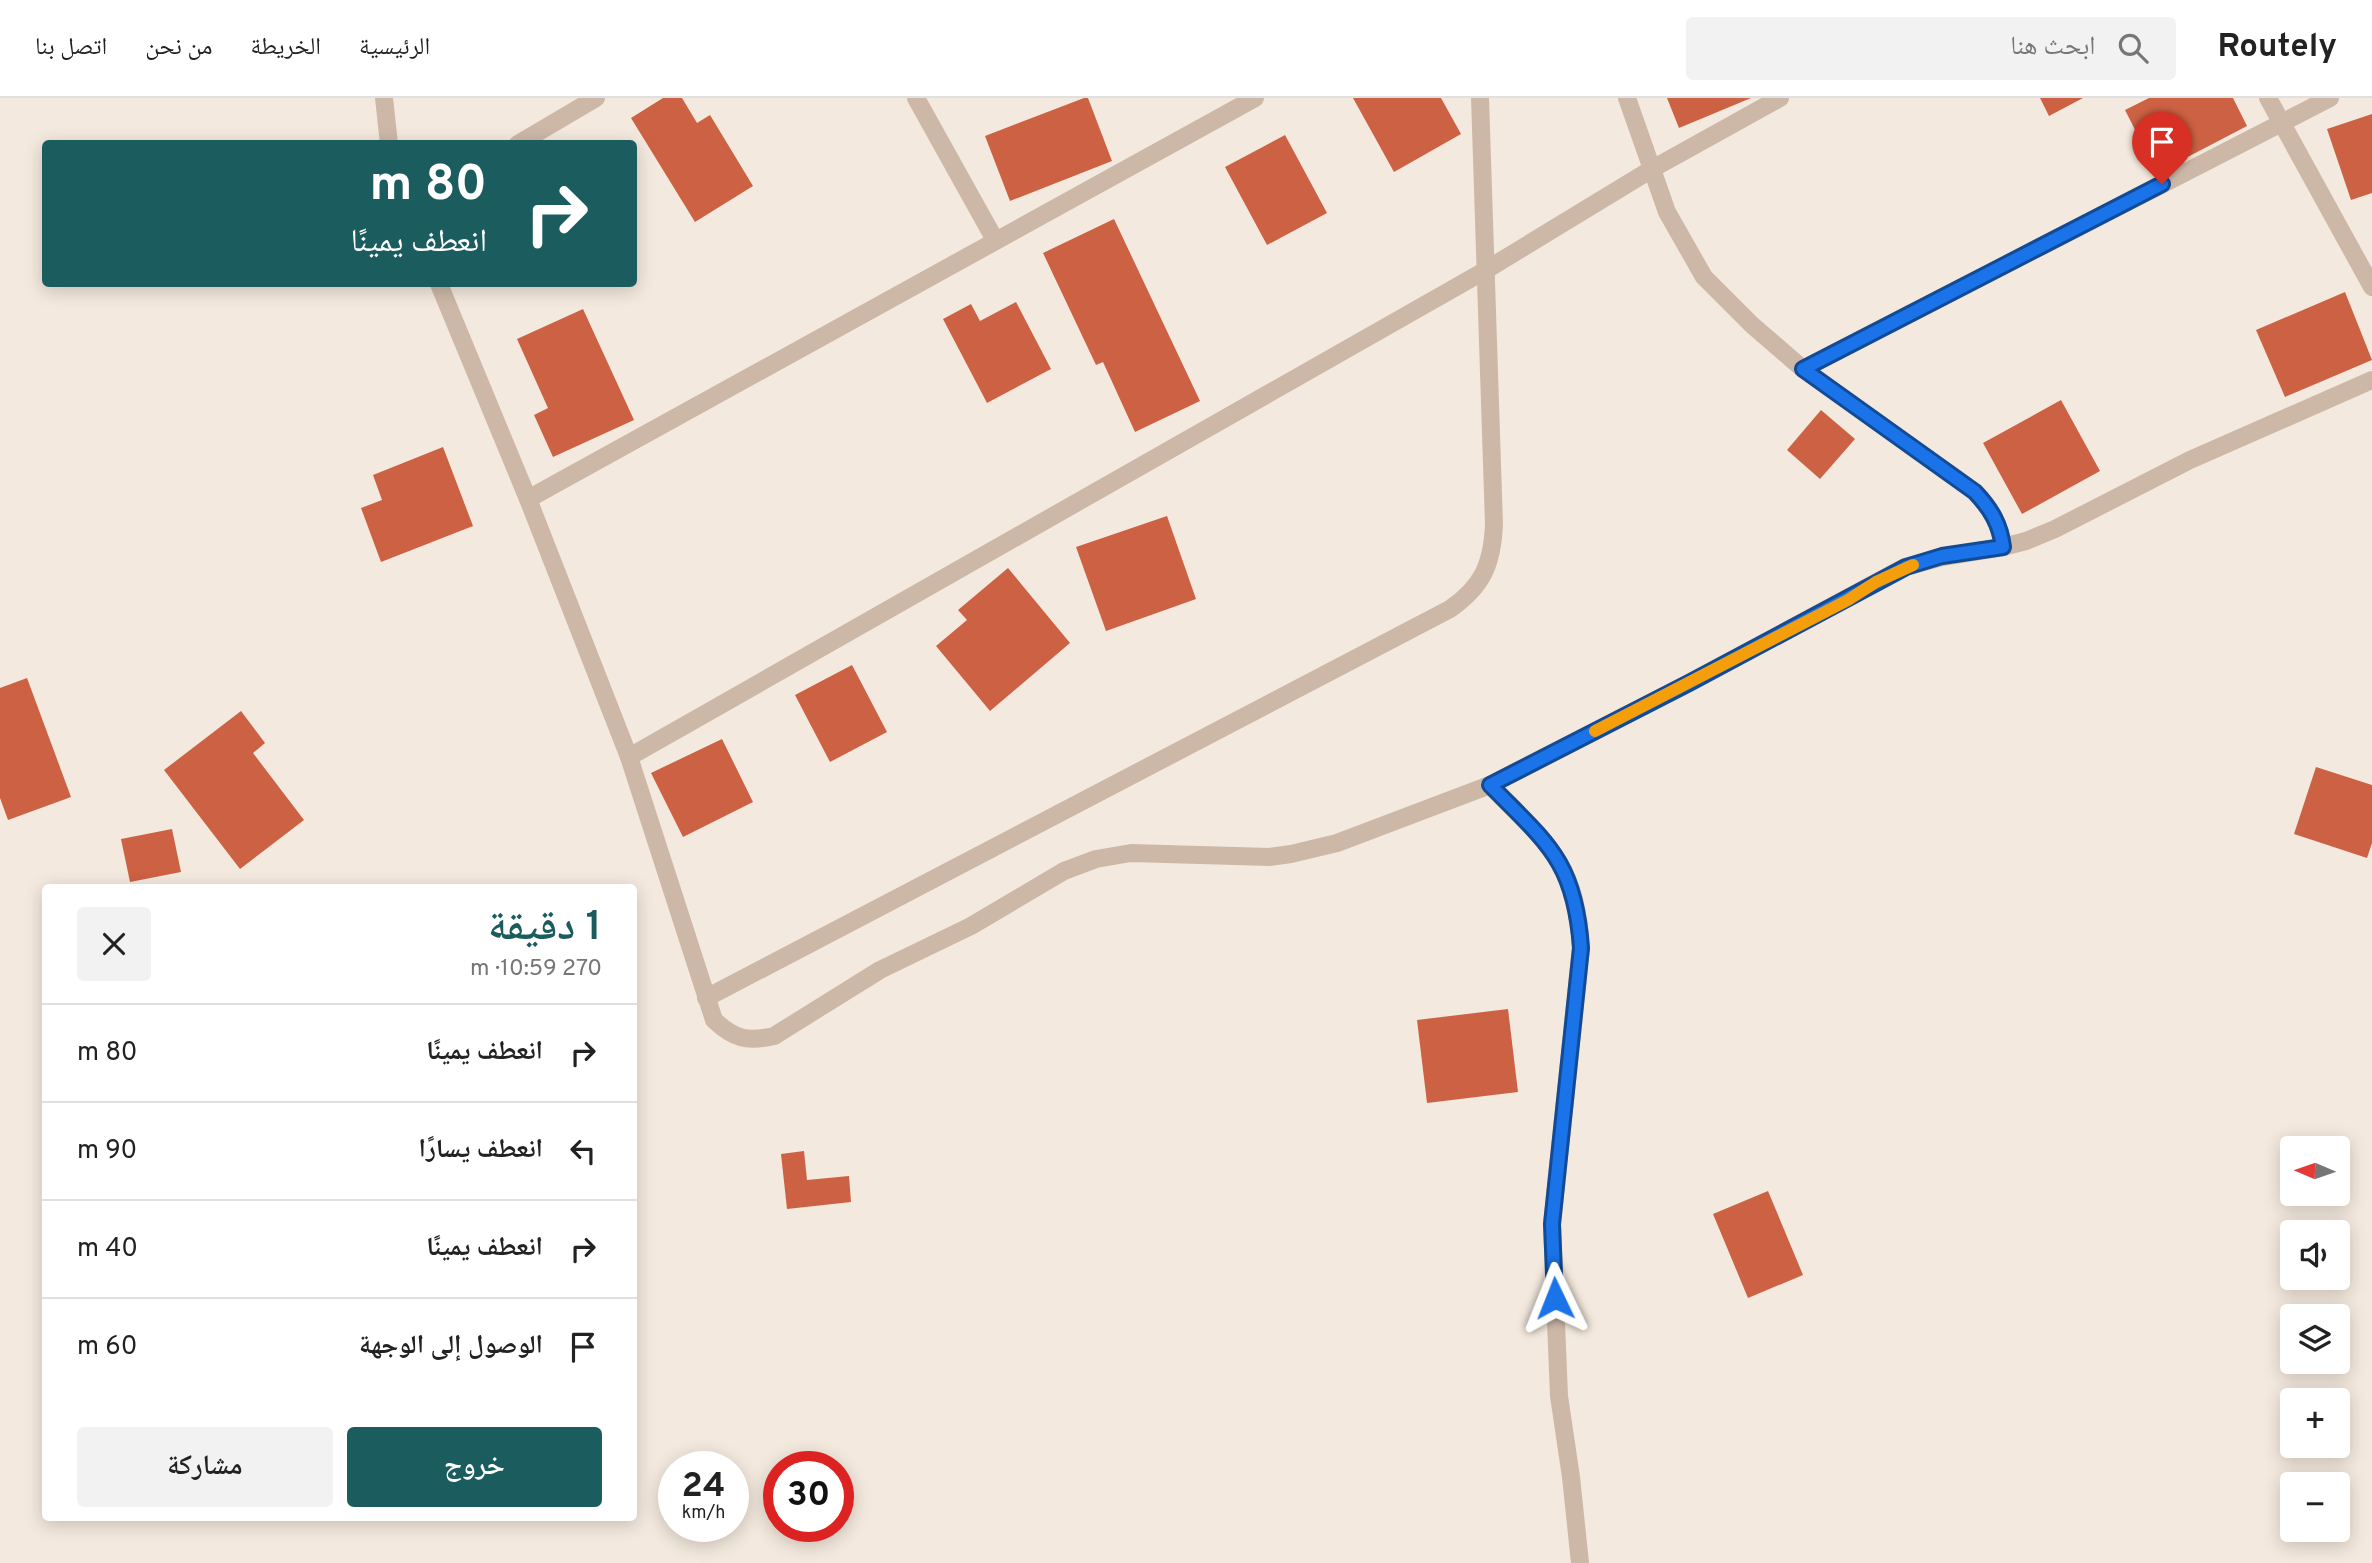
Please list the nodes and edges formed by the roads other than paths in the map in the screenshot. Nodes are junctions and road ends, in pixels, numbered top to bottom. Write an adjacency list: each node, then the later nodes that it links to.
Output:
1 (384, 98): 11 (street)
2 (596, 98): 12 (street)
3 (916, 98): 14 (street)
4 (1255, 98): 14 (street)
5 (1480, 98): 15 (street)
6 (1627, 98): 13 (street)
7 (1780, 98): 13 (street)
8 (2268, 98): 10 (street)
9 (2330, 98): 10 (street)
10 (2281, 122): 17 (street); 18 (street)
11 (389, 140)
12 (525, 140)
13 (1652, 169): 15 (street); 18 (street)
14 (995, 240): 20 (street)
15 (1486, 270): 22 (street); 24 (street)
16 (440, 287): 20 (street)
17 (2372, 287)
18 (1803, 369): 21 (street)
19 (2372, 380): 21 (street)
20 (528, 499): 22 (street)
21 (2003, 547): 23 (street)
22 (629, 757): 24 (street)
23 (1490, 785): 24 (street); 25 (street)
24 (706, 998)
25 (1580, 1563)

